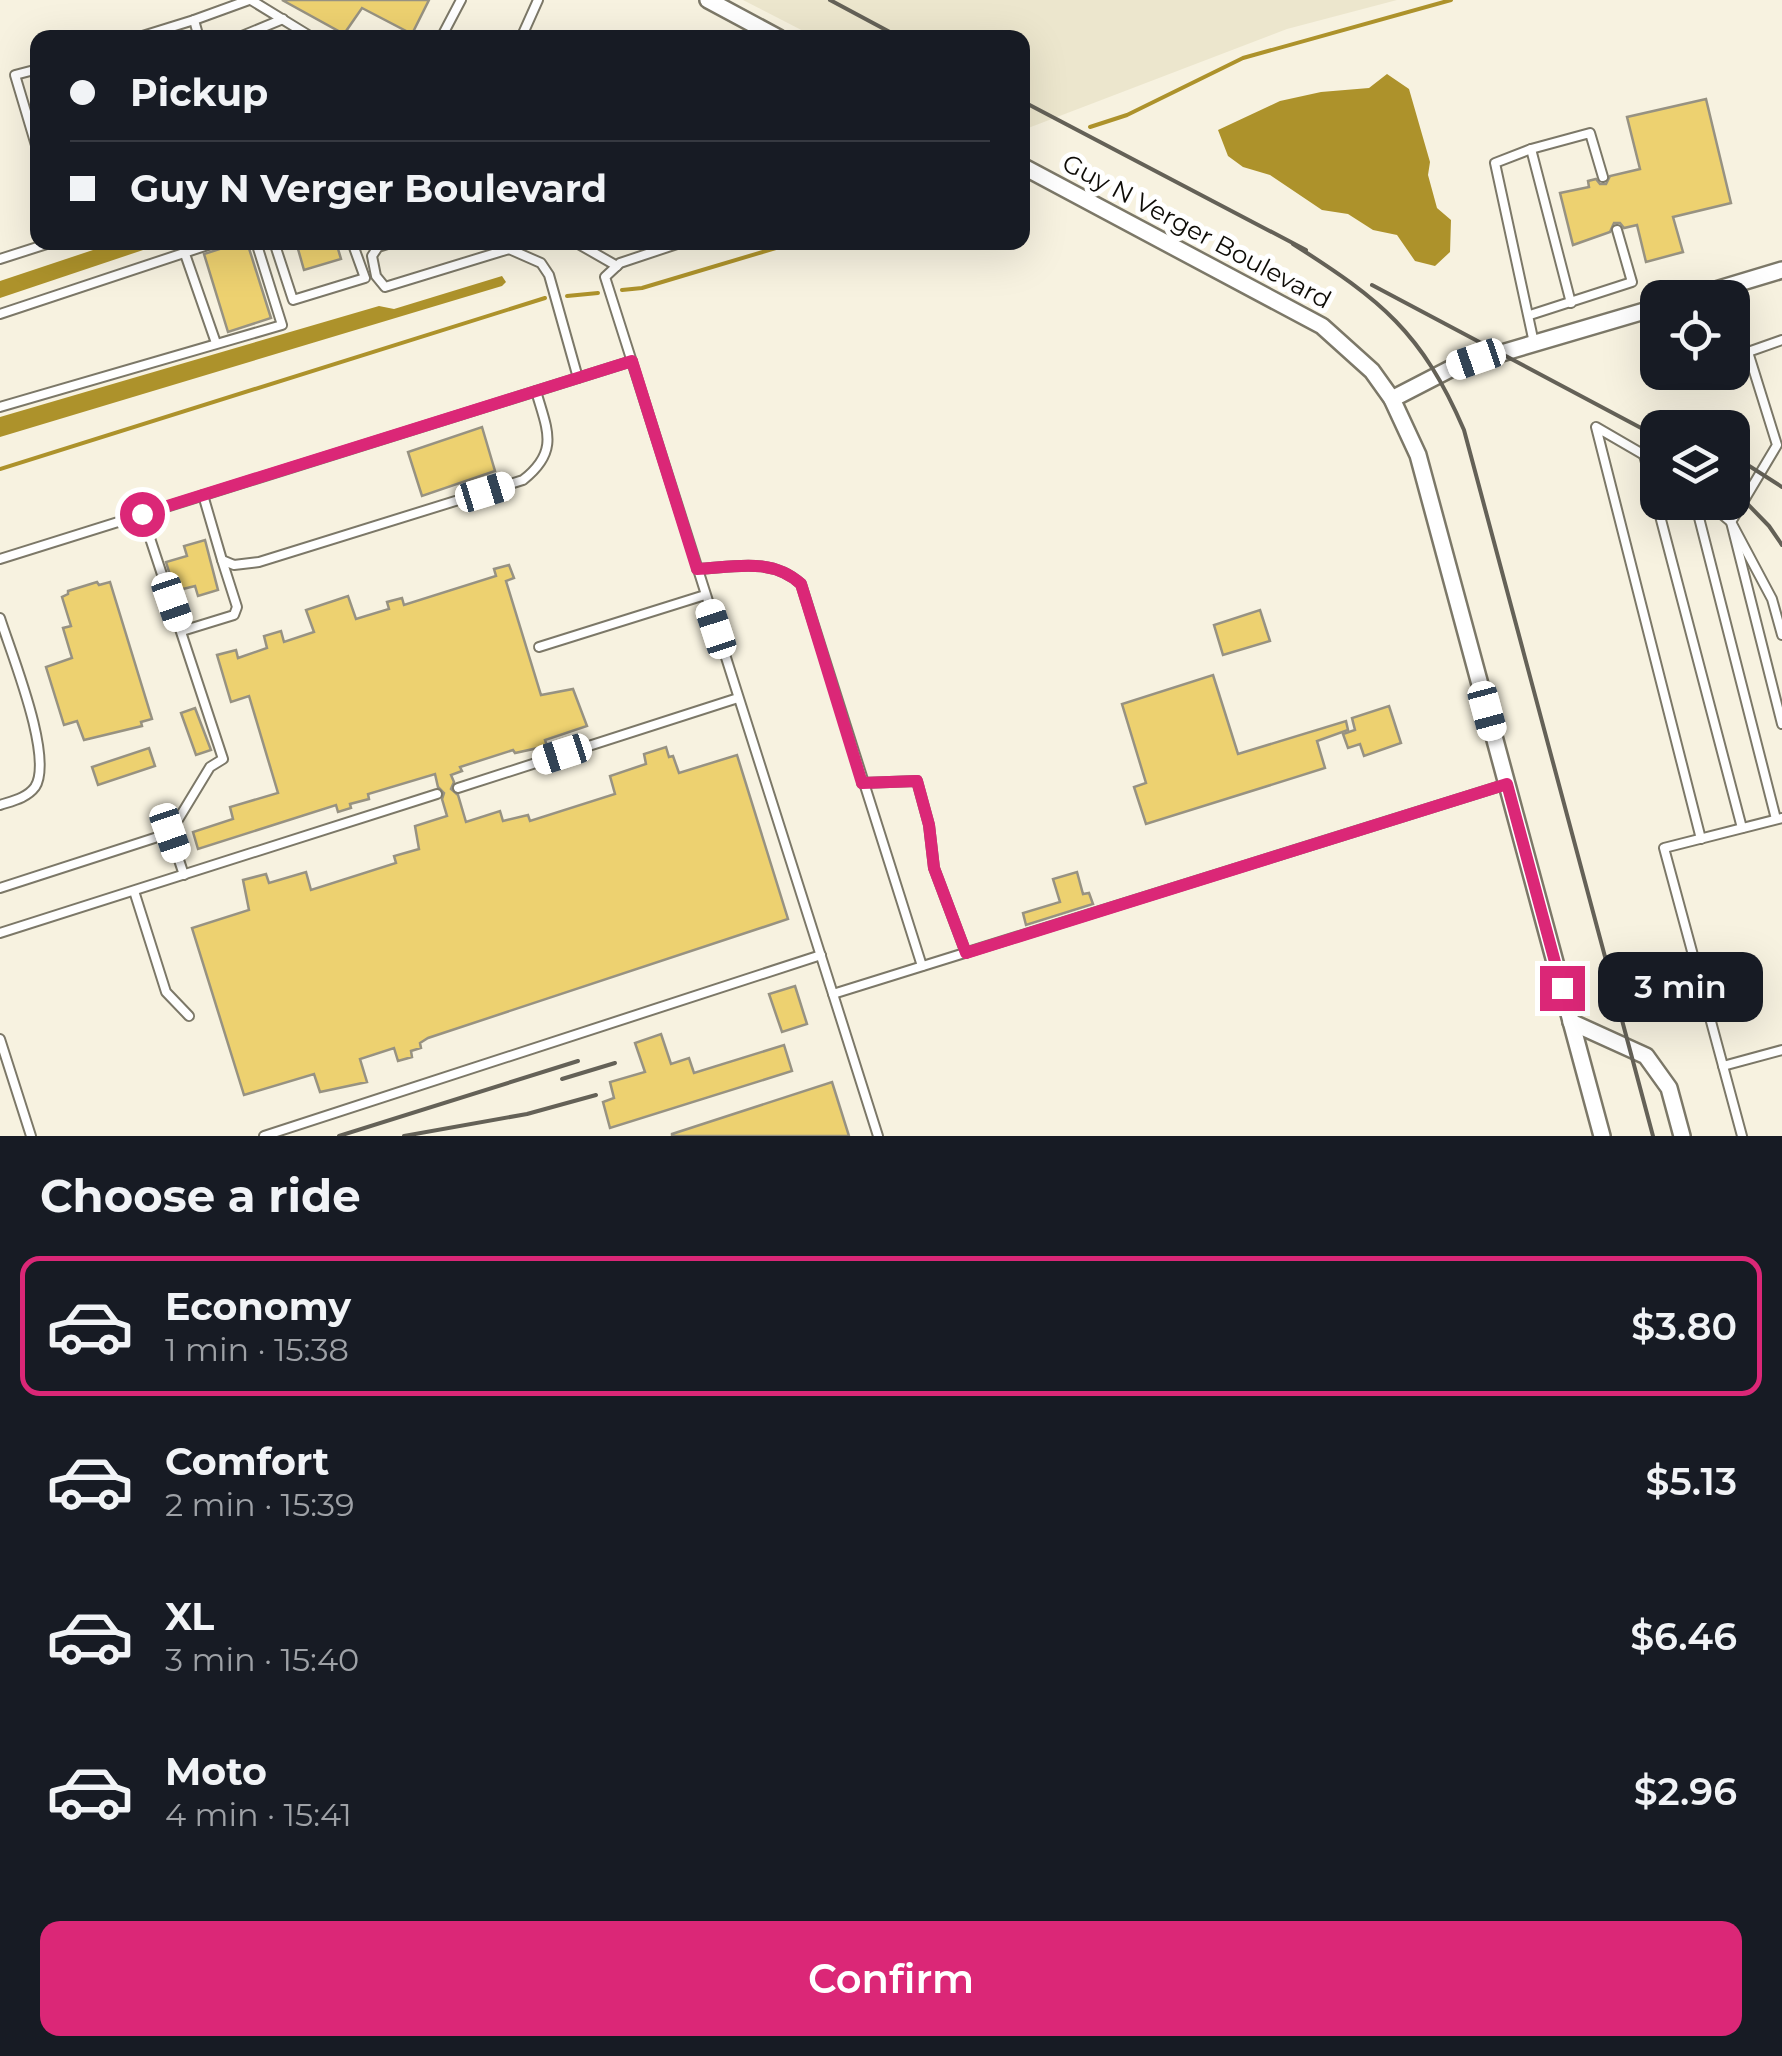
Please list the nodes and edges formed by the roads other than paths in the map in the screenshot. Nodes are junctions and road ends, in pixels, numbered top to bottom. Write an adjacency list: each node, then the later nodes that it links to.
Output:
1 (250, 0): 5 (lane); 6 (lane)
2 (461, 0): 11 (lane)
3 (538, 0): 12 (lane)
4 (708, 0): 13 (street)
5 (283, 19): 9 (lane); 10 (lane)
6 (194, 20): 7 (lane); 8 (lane)
7 (162, 30)
8 (197, 30)
9 (256, 30)
10 (296, 30)
11 (445, 30)
12 (524, 30)
13 (764, 30)
14 (30, 71): 16 (lane)
15 (30, 115): 16 (lane)
16 (27, 116): 17 (lane)
17 (30, 126)
18 (1531, 149): 20 (lane); 37 (lane); 40 (lane)
19 (1030, 170): 47 (street, Guy N Verger Boulevard)
20 (1603, 177)
21 (1617, 230): 37 (lane)
22 (30, 250): 33 (lane)
23 (196, 250): 32 (lane)
24 (259, 250): 42 (lane)
25 (277, 250): 26 (lane)
26 (355, 250)
27 (376, 250): 28 (lane)
28 (496, 250)
29 (516, 250): 45 (lane)
30 (589, 250): 34 (lane)
31 (661, 250): 34 (lane)
32 (185, 254): 39 (lane); 42 (lane)
33 (0, 260)
34 (617, 266): 44 (lane)
35 (1782, 270): 36 (street)
36 (1749, 280)
37 (1571, 303): 40 (lane)
38 (1640, 312): 43 (street)
39 (0, 314)
40 (1530, 315): 43 (lane)
41 (1782, 340): 55 (lane)
42 (216, 343): 48 (lane)
43 (1534, 343): 47 (street)
44 (632, 361): 45 (lane); 58 (lane)
45 (578, 378): 46 (lane)
46 (536, 391): 50 (lane); 57 (lane)
47 (1392, 398): 67 (street, Guy N Verger Boulevard)
48 (0, 408)
49 (1640, 453): 74 (lane)
50 (203, 495): 51 (lane); 57 (lane)
51 (142, 514): 56 (lane); 61 (lane)
52 (1661, 520): 72 (lane)
53 (1700, 520): 71 (lane)
54 (1729, 520): 55 (lane)
55 (1731, 522): 62 (lane); 65 (lane)
56 (0, 559)
57 (222, 560): 61 (lane)
58 (697, 569): 59 (lane); 66 (lane)
59 (705, 595): 63 (lane); 64 (lane)
60 (0, 618): 70 (lane)
61 (182, 631): 73 (lane)
62 (1782, 635)
63 (539, 647)
64 (738, 698): 68 (lane); 80 (lane)
65 (1782, 724)
66 (862, 783): 79 (lane); 81 (lane)
67 (1507, 784): 79 (lane); 84 (street, Guy N Verger Boulevard)
68 (458, 788)
69 (437, 794): 75 (lane)
70 (0, 805)
71 (1779, 819): 72 (lane)
72 (1742, 828): 74 (lane)
73 (170, 833): 75 (lane); 76 (lane)
74 (1700, 839): 87 (lane)
75 (184, 875): 77 (lane)
76 (0, 888)
77 (134, 890): 78 (lane); 83 (lane)
78 (0, 933)
79 (966, 953): 81 (lane)
80 (821, 955): 82 (lane); 89 (lane)
81 (922, 966): 82 (lane)
82 (834, 994): 90 (lane)
83 (189, 1016)
84 (1571, 1022): 91 (street, Guy N Verger Boulevard); 92 (street)
85 (0, 1039): 88 (lane)
86 (1782, 1050): 87 (lane)
87 (1723, 1066): 93 (lane)
88 (31, 1136)
89 (264, 1136)
90 (878, 1136)
91 (1602, 1136)
92 (1682, 1136)
93 (1742, 1136)

